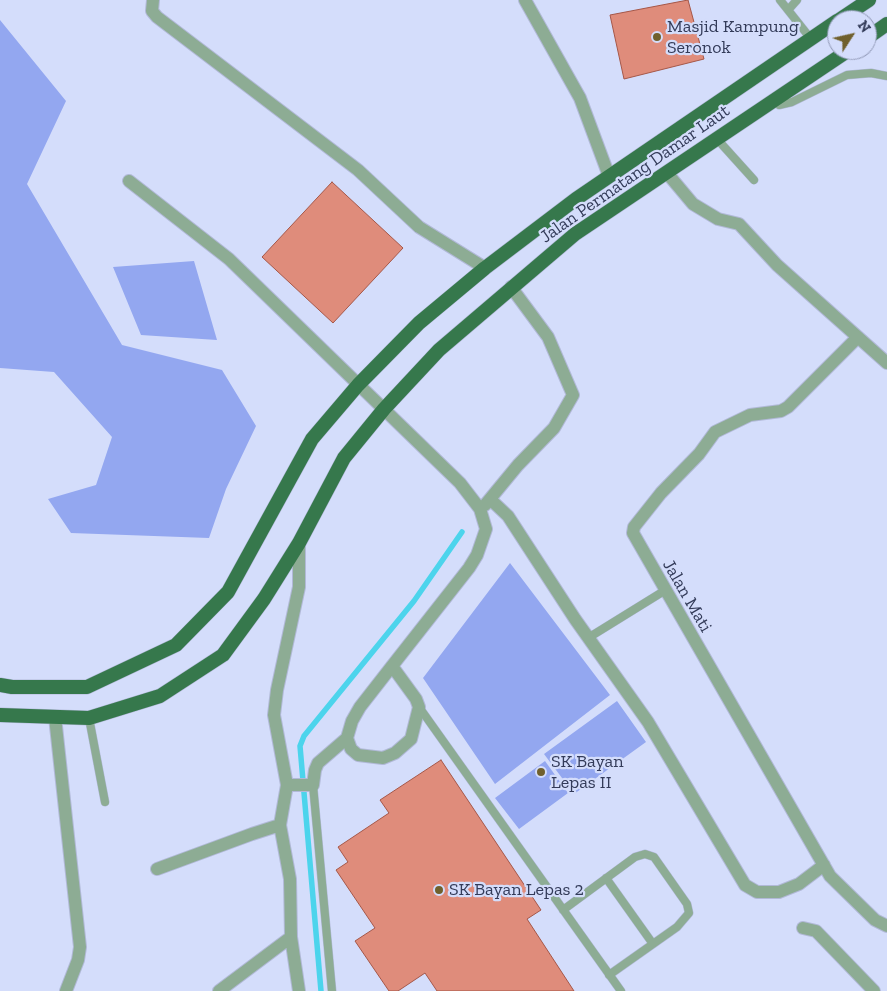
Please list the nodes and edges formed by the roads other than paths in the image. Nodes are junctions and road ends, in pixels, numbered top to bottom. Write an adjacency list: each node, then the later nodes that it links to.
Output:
1 (153, 0): 18 (street)
2 (525, 0): 15 (street)
3 (780, 0): 6 (lane)
4 (797, 0): 6 (lane)
5 (869, 0): 7 (highway, Jalan Permatang Damar Laut)
6 (788, 10): 9 (lane)
7 (854, 10)
8 (827, 28): 9 (highway, Jalan Permatang Damar Laut)
9 (811, 39): 15 (highway, Jalan Permatang Damar Laut)
10 (834, 60): 12 (highway, Jalan Permatang Damar Laut)
11 (887, 76): 12 (lane)
12 (774, 100): 13 (highway, Jalan Permatang Damar Laut)
13 (717, 139): 14 (highway, Jalan Permatang Damar Laut); 16 (lane)
14 (667, 172): 19 (highway, Jalan Permatang Damar Laut); 20 (street)
15 (609, 176): 18 (highway, Jalan Permatang Damar Laut)
16 (754, 180)
17 (129, 181): 22 (street)
18 (485, 268): 22 (highway, Jalan Permatang Damar Laut)
19 (511, 288): 23 (highway, Jalan Permatang Damar Laut); 24 (street)
20 (858, 337): 21 (street); 27 (street, Jalan Mati)
21 (887, 363)
22 (358, 385): 23 (street); 30 (highway, Jalan Permatang Damar Laut)
23 (384, 409): 25 (street); 26 (highway, Jalan Permatang Damar Laut)
24 (491, 500): 25 (street); 28 (street)
25 (480, 509): 29 (street)
26 (298, 543): 34 (highway, Jalan Permatang Damar Laut); 36 (street)
27 (664, 591): 28 (lane); 39 (street, Jalan Mati)
28 (588, 638): 39 (street)
29 (392, 666): 31 (street); 35 (street)
30 (0, 685)
31 (419, 707): 35 (street); 42 (lane)
32 (0, 715): 33 (highway, Jalan Permatang Damar Laut)
33 (56, 717): 34 (highway, Jalan Permatang Damar Laut); 48 (street)
34 (89, 718): 37 (lane)
35 (347, 738): 36 (street)
36 (301, 785): 38 (street); 51 (lane)
37 (105, 802)
38 (280, 825): 40 (street); 45 (street)
39 (824, 865): 43 (street, Jalan Mati)
40 (157, 870)
41 (606, 878): 42 (lane); 46 (lane); 46 (lane)
42 (563, 910): 47 (lane)
43 (887, 926)
44 (803, 928): 53 (street)
45 (291, 937): 49 (street); 50 (street)
46 (653, 944): 47 (lane)
47 (609, 975): 52 (lane)
48 (66, 991)
49 (219, 991)
50 (299, 991)
51 (332, 991)
52 (621, 991)
53 (874, 991)

